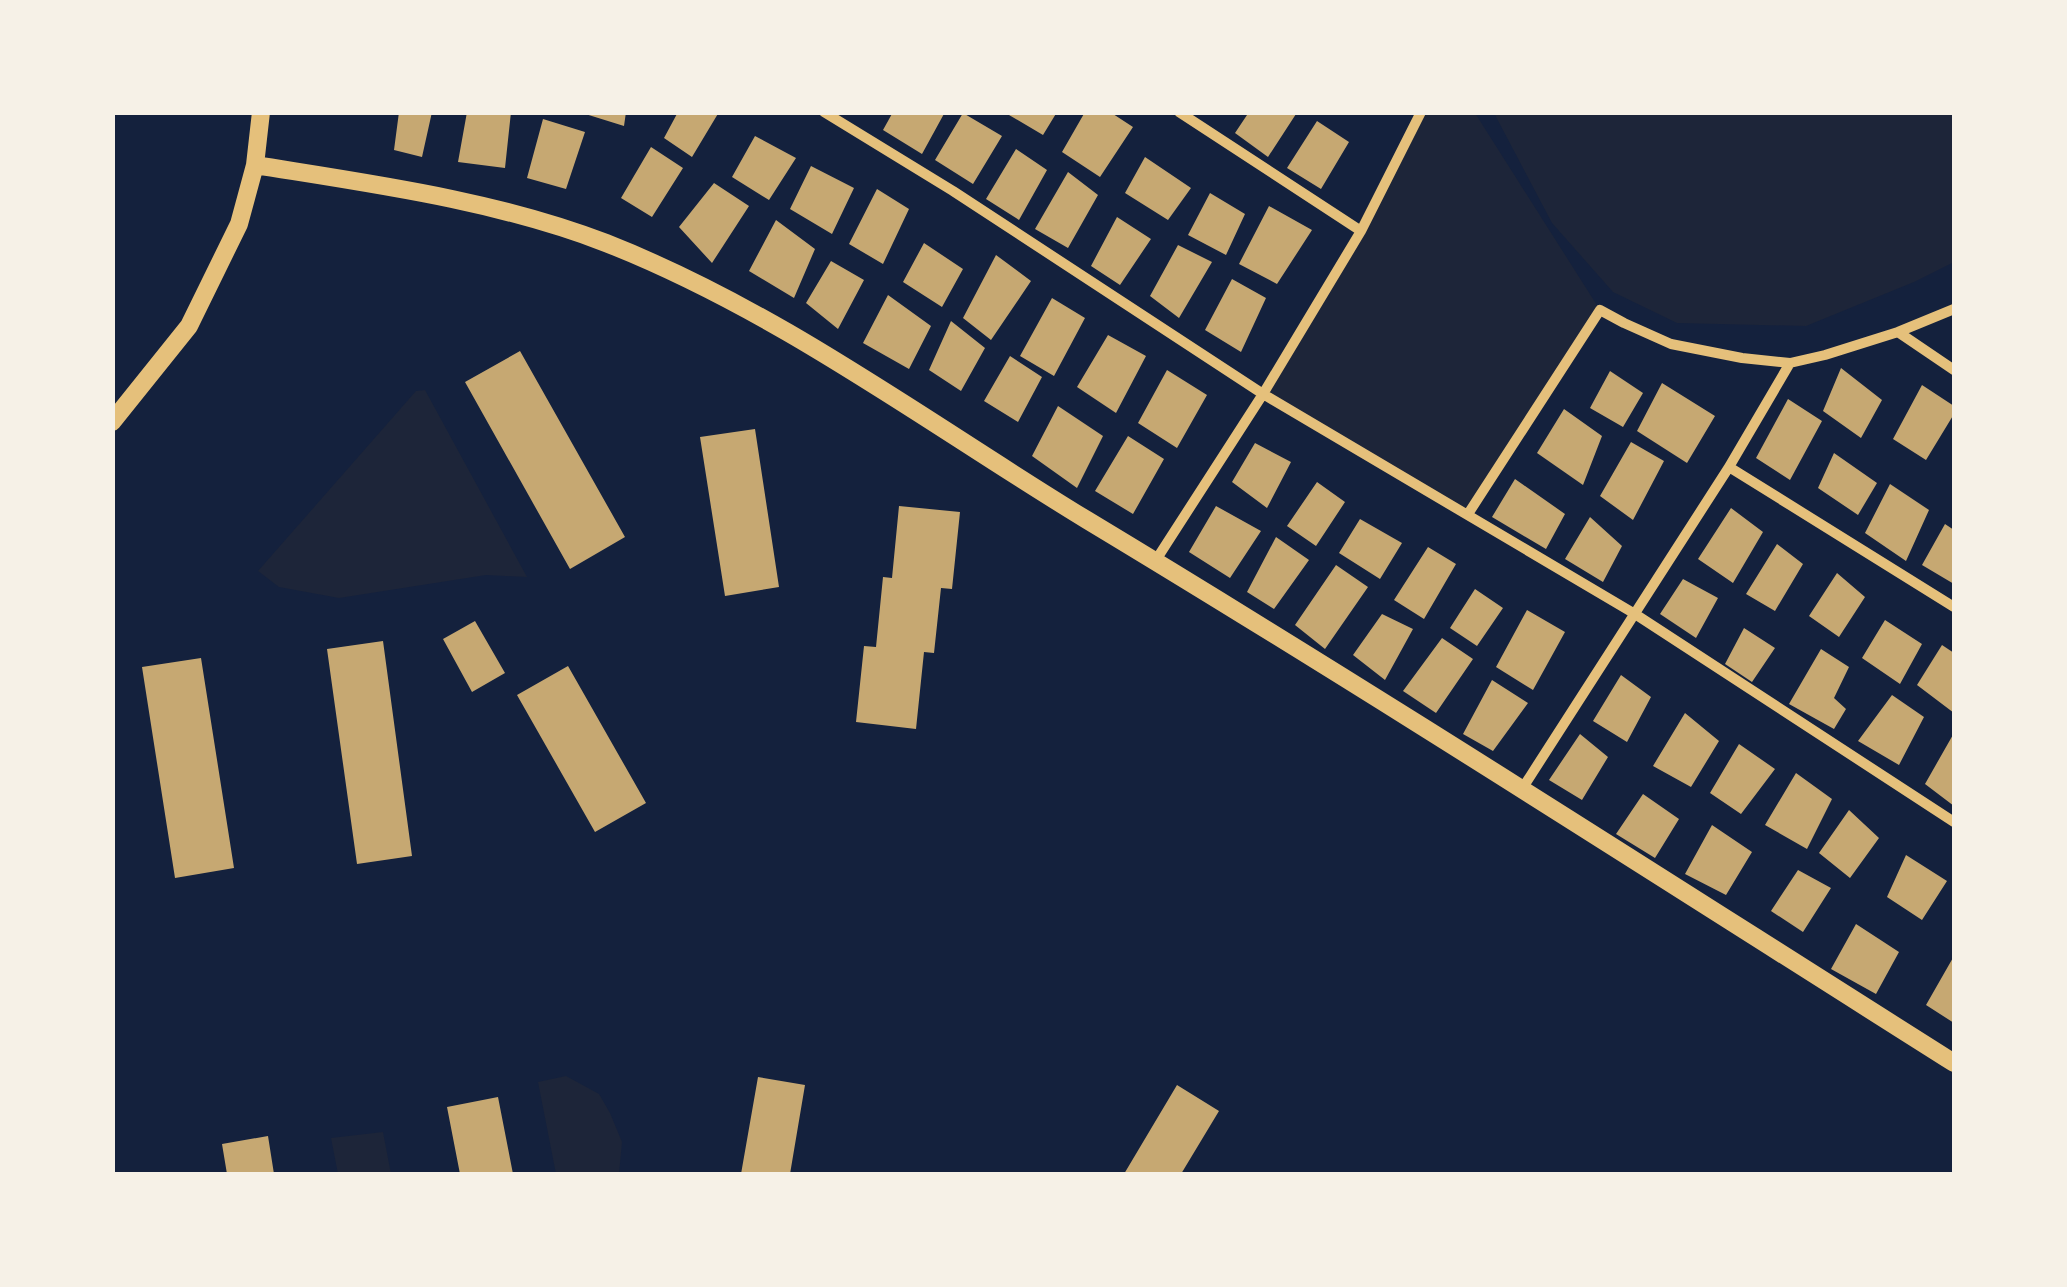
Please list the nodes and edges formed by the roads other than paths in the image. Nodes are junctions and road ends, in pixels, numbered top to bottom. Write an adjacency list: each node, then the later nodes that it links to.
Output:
1 (261, 112): 5 (street)
2 (824, 112): 11 (street)
3 (1179, 112): 6 (street)
4 (1422, 112): 6 (street)
5 (255, 164): 12 (street); 15 (street)
6 (1361, 231): 11 (street)
7 (1954, 309): 8 (street)
8 (1898, 332): 9 (street); 10 (street)
9 (1790, 363): 13 (street); 14 (street)
10 (1954, 370)
11 (1264, 394): 14 (street); 15 (street)
12 (112, 422)
13 (1729, 467): 16 (street); 17 (street)
14 (1468, 514): 17 (street)
15 (1156, 560): 18 (street)
16 (1954, 607)
17 (1635, 614): 18 (street); 19 (street)
18 (1522, 790): 20 (street)
19 (1954, 822)
20 (1954, 1063)

